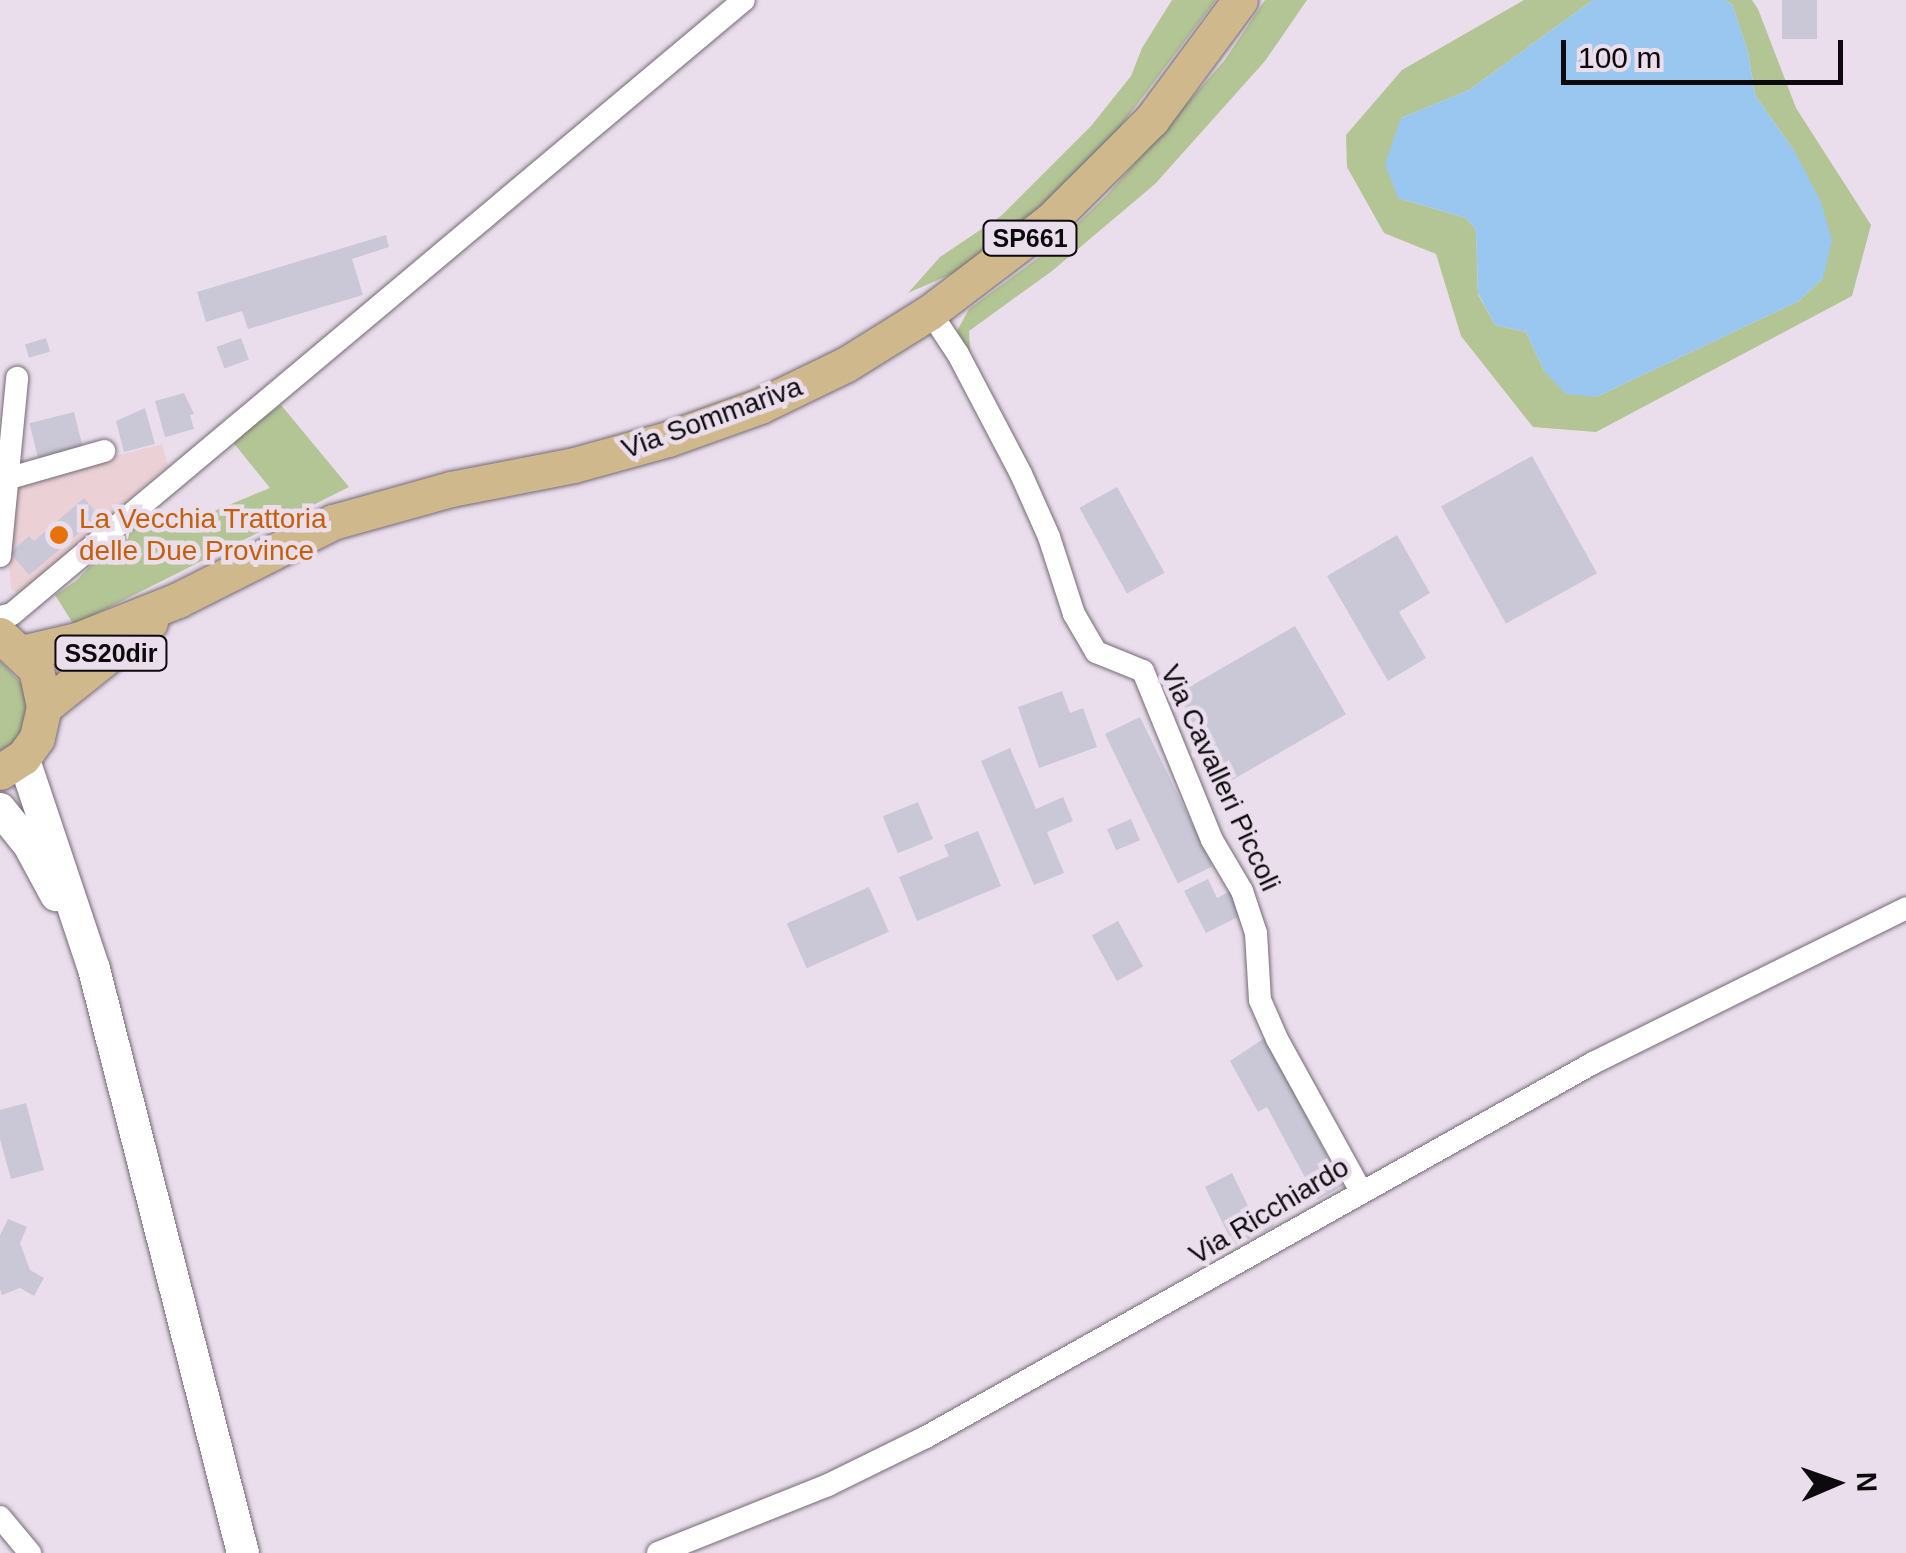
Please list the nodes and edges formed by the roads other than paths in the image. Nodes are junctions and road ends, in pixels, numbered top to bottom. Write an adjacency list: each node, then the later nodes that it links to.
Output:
1 (744, 0): 9 (street)
2 (1240, 0): 3 (main road, Via Sommariva / SP661)
3 (930, 312): 8 (main road, Via Sommariva / SP661); 15 (street, Via Cavalleri Piccoli)
4 (16, 378): 6 (street)
5 (104, 451): 6 (street)
6 (10, 478): 7 (street)
7 (0, 556)
8 (178, 600): 9 (main road, SS20dir); 10 (main road, SS20dir)
9 (9, 632): 10 (main road)
10 (44, 707): 11 (main road)
11 (12, 765): 14 (main road)
12 (0, 809): 14 (main road)
13 (1906, 908): 15 (street, Via Ricchiardo)
14 (113, 1043): 18 (main road)
15 (1361, 1190): 19 (street, Via Ricchiardo)
16 (0, 1517): 17 (street)
17 (30, 1553)
18 (243, 1553)
19 (658, 1553)

